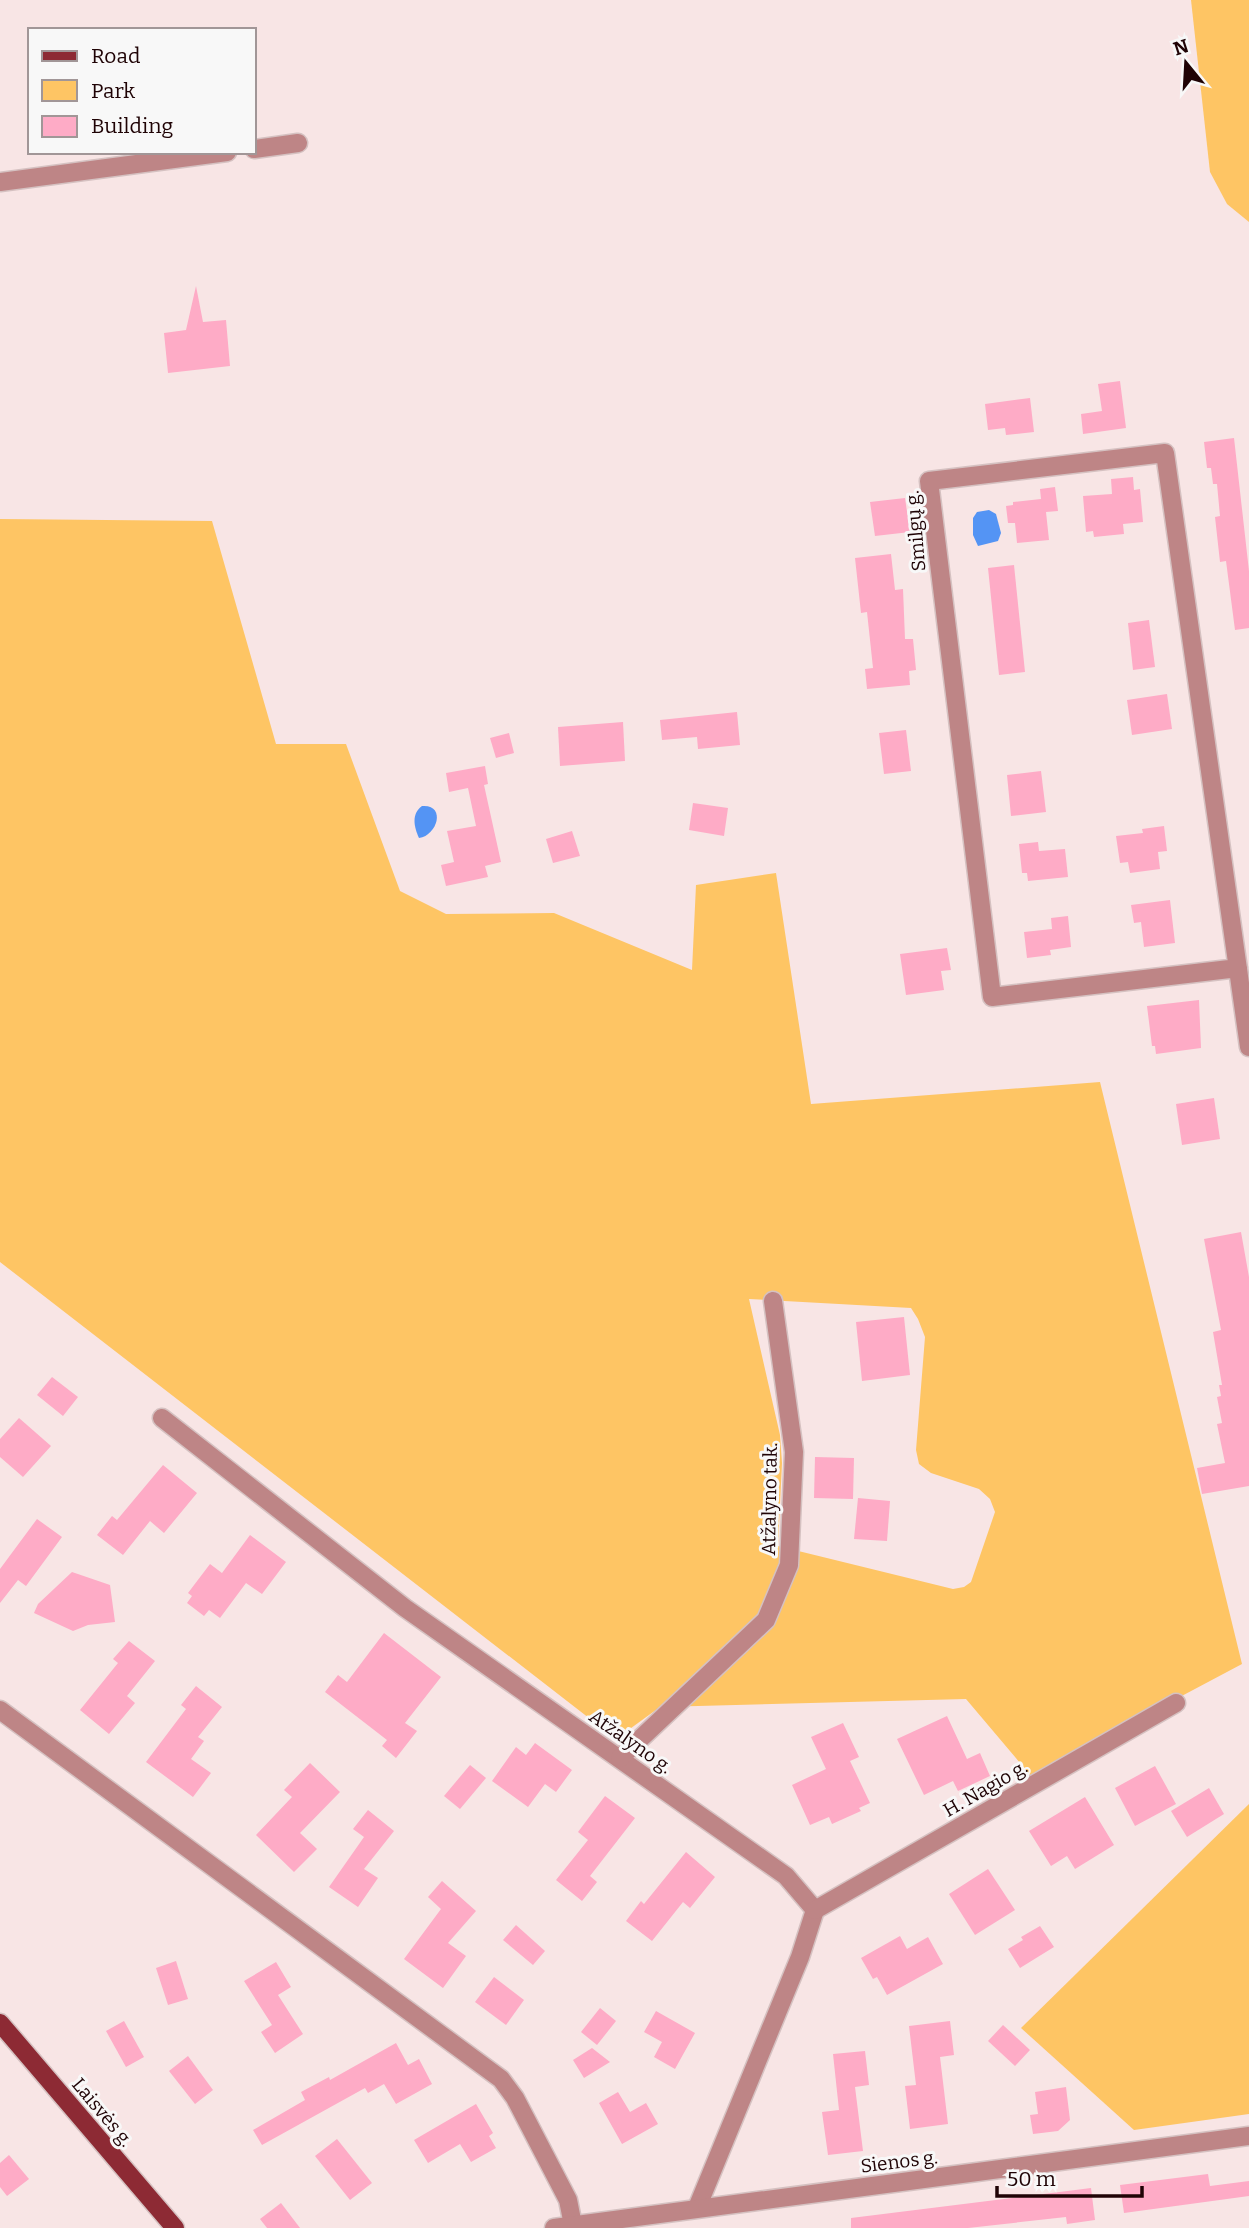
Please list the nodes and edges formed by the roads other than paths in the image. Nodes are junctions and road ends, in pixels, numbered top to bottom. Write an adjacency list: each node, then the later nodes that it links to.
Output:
1 (298, 143): 2 (street)
2 (256, 149)
3 (212, 154): 4 (street)
4 (0, 182)
5 (1238, 968): 5 (street, Smilgų g.); 6 (street, Smilgų g.)
6 (1249, 1047)
7 (773, 1301): 11 (street, Atžalyno tak.)
8 (162, 1418): 11 (street, Atžalyno g.)
9 (1176, 1703): 12 (street, H. Nagio g.)
10 (0, 1710): 16 (street)
11 (620, 1758): 12 (street, Atžalyno g.)
12 (815, 1910): 15 (street)
13 (0, 2023): 17 (main road, Laisvės g.)
14 (1249, 2136): 15 (street, Sienos g.)
15 (697, 2208): 16 (street, Sienos g.)
16 (573, 2225): 18 (street, Sienos g.)
17 (175, 2228)
18 (554, 2228)

